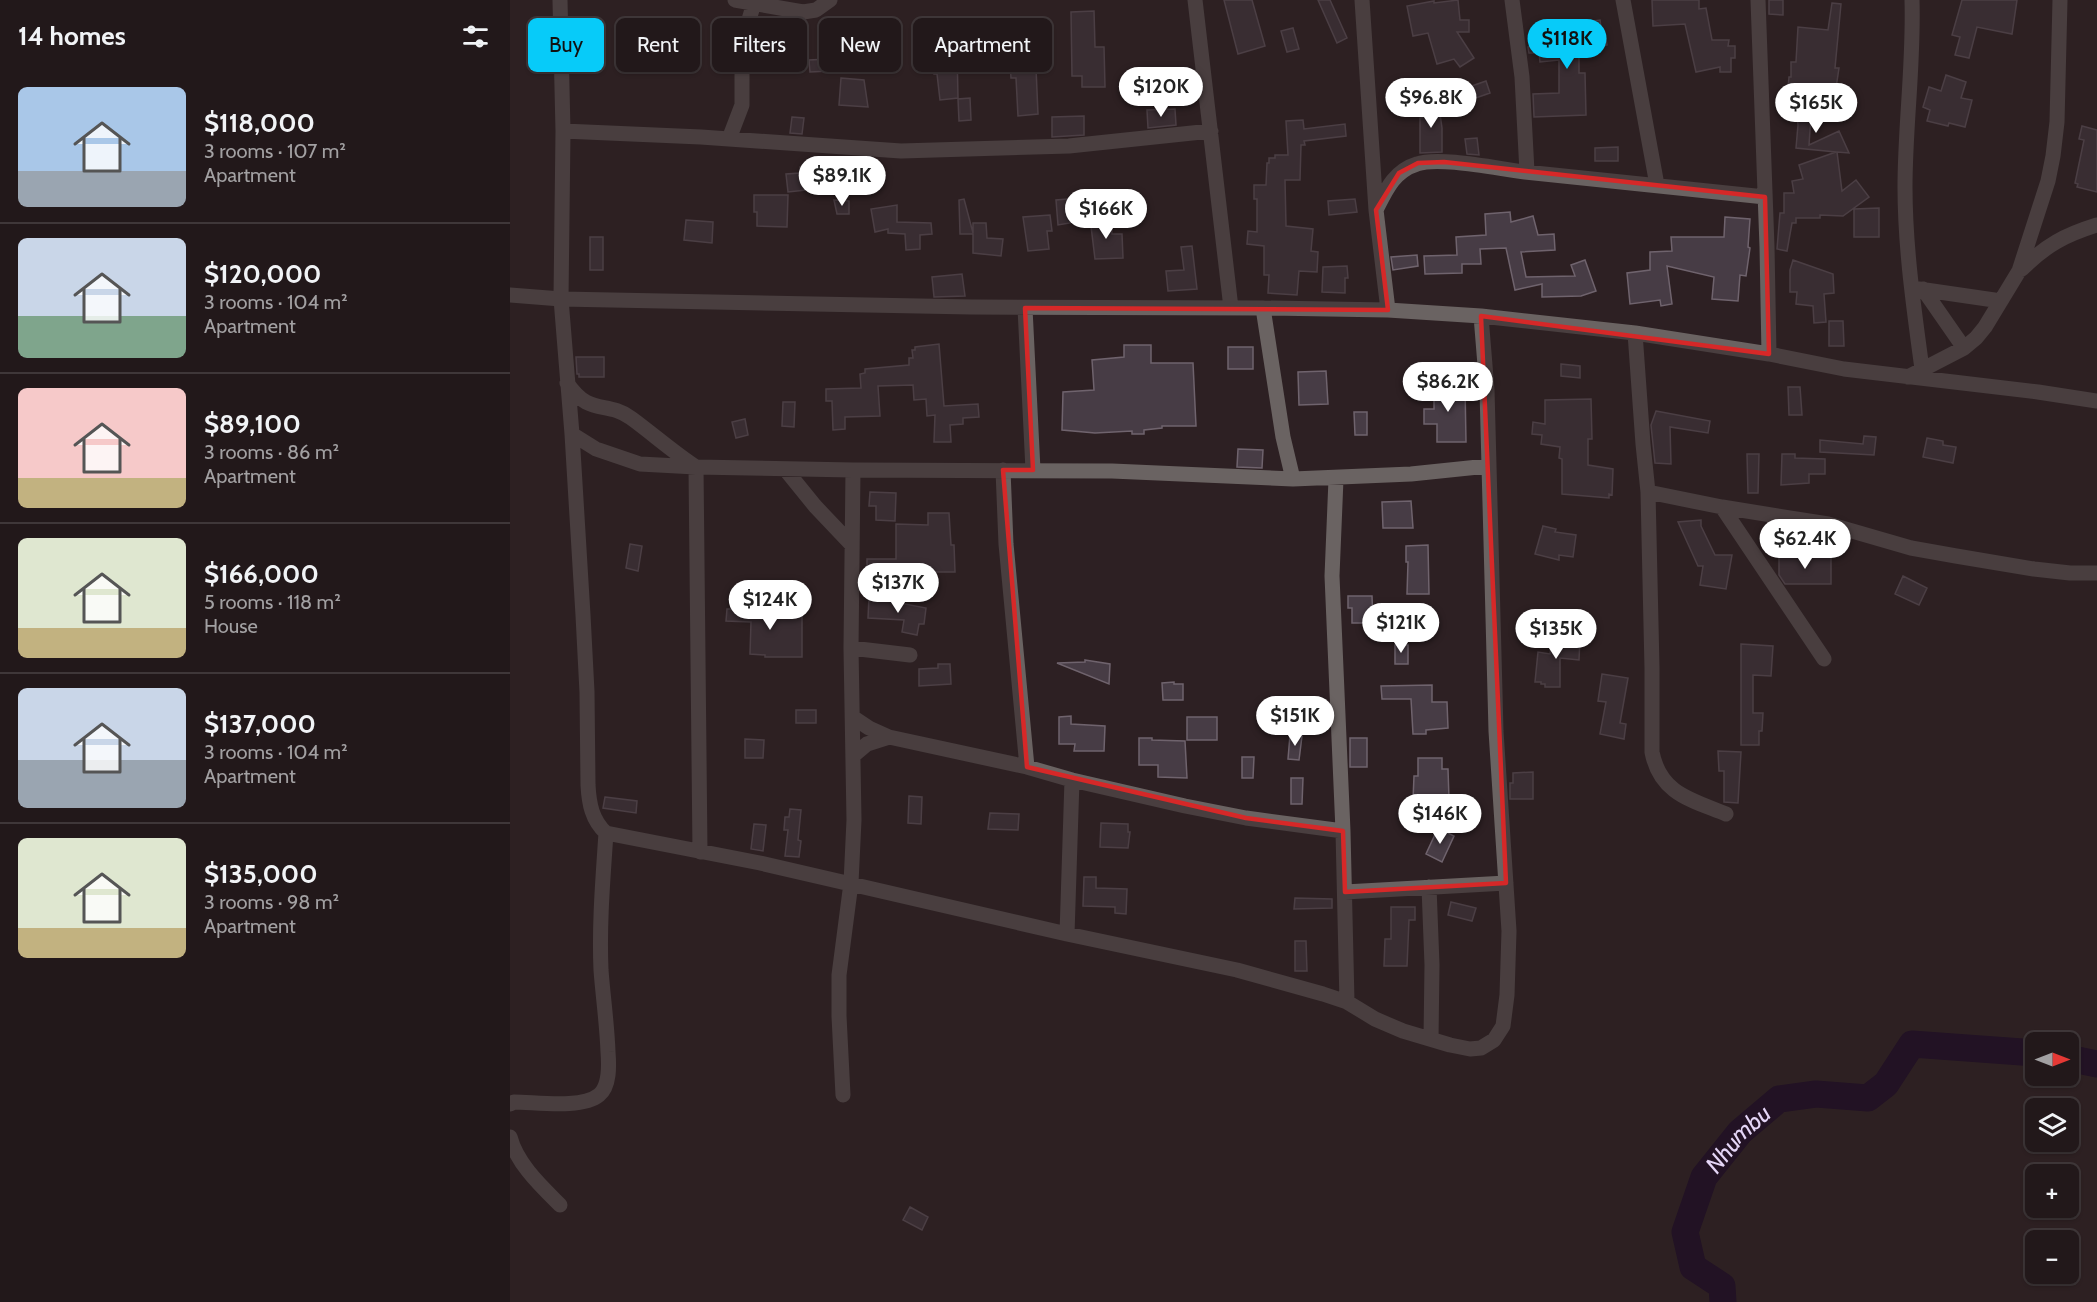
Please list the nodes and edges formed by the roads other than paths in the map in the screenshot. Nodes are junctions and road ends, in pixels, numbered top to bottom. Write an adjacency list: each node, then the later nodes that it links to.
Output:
1 (560, 0): 12 (street)
2 (735, 0): 11 (street)
3 (830, 0): 11 (street)
4 (1195, 0): 13 (street)
5 (1362, 0): 18 (street)
6 (1512, 0): 15 (street)
7 (1623, 0): 16 (street)
8 (1758, 0): 17 (street)
9 (1912, 0): 21 (street)
10 (2060, 0): 20 (street)
11 (754, 3): 14 (street)
12 (563, 131): 14 (street); 23 (street)
13 (1211, 131): 14 (street); 26 (street)
14 (729, 139)
15 (1527, 172): 16 (street); 18 (street)
16 (1657, 185): 17 (street)
17 (1765, 197): 32 (street)
18 (1376, 210): 28 (street)
19 (2097, 225): 20 (street)
20 (2019, 271): 24 (street)
21 (1917, 288): 24 (street); 31 (street); 33 (street)
22 (510, 295): 23 (street)
23 (561, 299): 25 (street); 35 (street)
24 (2001, 301): 31 (street)
25 (1025, 308): 26 (street); 43 (street)
26 (1231, 308): 27 (street)
27 (1263, 308): 28 (street); 45 (street)
28 (1388, 310): 29 (street)
29 (1481, 316): 30 (street); 38 (street)
30 (1635, 333): 32 (street); 46 (street)
31 (1964, 348): 33 (street)
32 (1769, 354): 34 (street)
33 (1922, 369): 34 (street)
34 (1908, 377): 36 (street)
35 (567, 383): 37 (street); 39 (street)
36 (2097, 401)
37 (572, 434): 39 (street); 60 (street)
38 (1488, 466): 44 (street); 63 (street)
39 (696, 467): 40 (street); 61 (street)
40 (785, 469): 41 (street); 48 (street)
41 (853, 470): 42 (street); 48 (street)
42 (1003, 470): 43 (street); 56 (street)
43 (1033, 471): 45 (street)
44 (1336, 478): 45 (street); 59 (street)
45 (1293, 479)
46 (1648, 492): 47 (street); 58 (street)
47 (1722, 507): 49 (street); 52 (street)
48 (852, 544): 50 (street)
49 (2097, 573)
50 (851, 648): 51 (street); 53 (street)
51 (910, 655)
52 (1824, 659)
53 (854, 718): 54 (street); 55 (street)
54 (889, 737): 55 (street); 56 (street)
55 (854, 754): 62 (street)
56 (1027, 767): 57 (street)
57 (1072, 780): 59 (street); 66 (street)
58 (1726, 814)
59 (1343, 831): 65 (street)
60 (606, 833): 61 (street); 70 (street)
61 (700, 852): 62 (street)
62 (851, 883): 66 (street); 69 (street)
63 (1506, 883): 64 (street); 68 (street)
64 (1429, 887): 65 (street); 68 (street)
65 (1345, 892): 67 (street)
66 (1067, 934): 67 (street)
67 (1347, 1002): 68 (street)
68 (1431, 1039)
69 (843, 1095)
70 (510, 1104)
71 (510, 1137): 72 (street)
72 (560, 1205)

